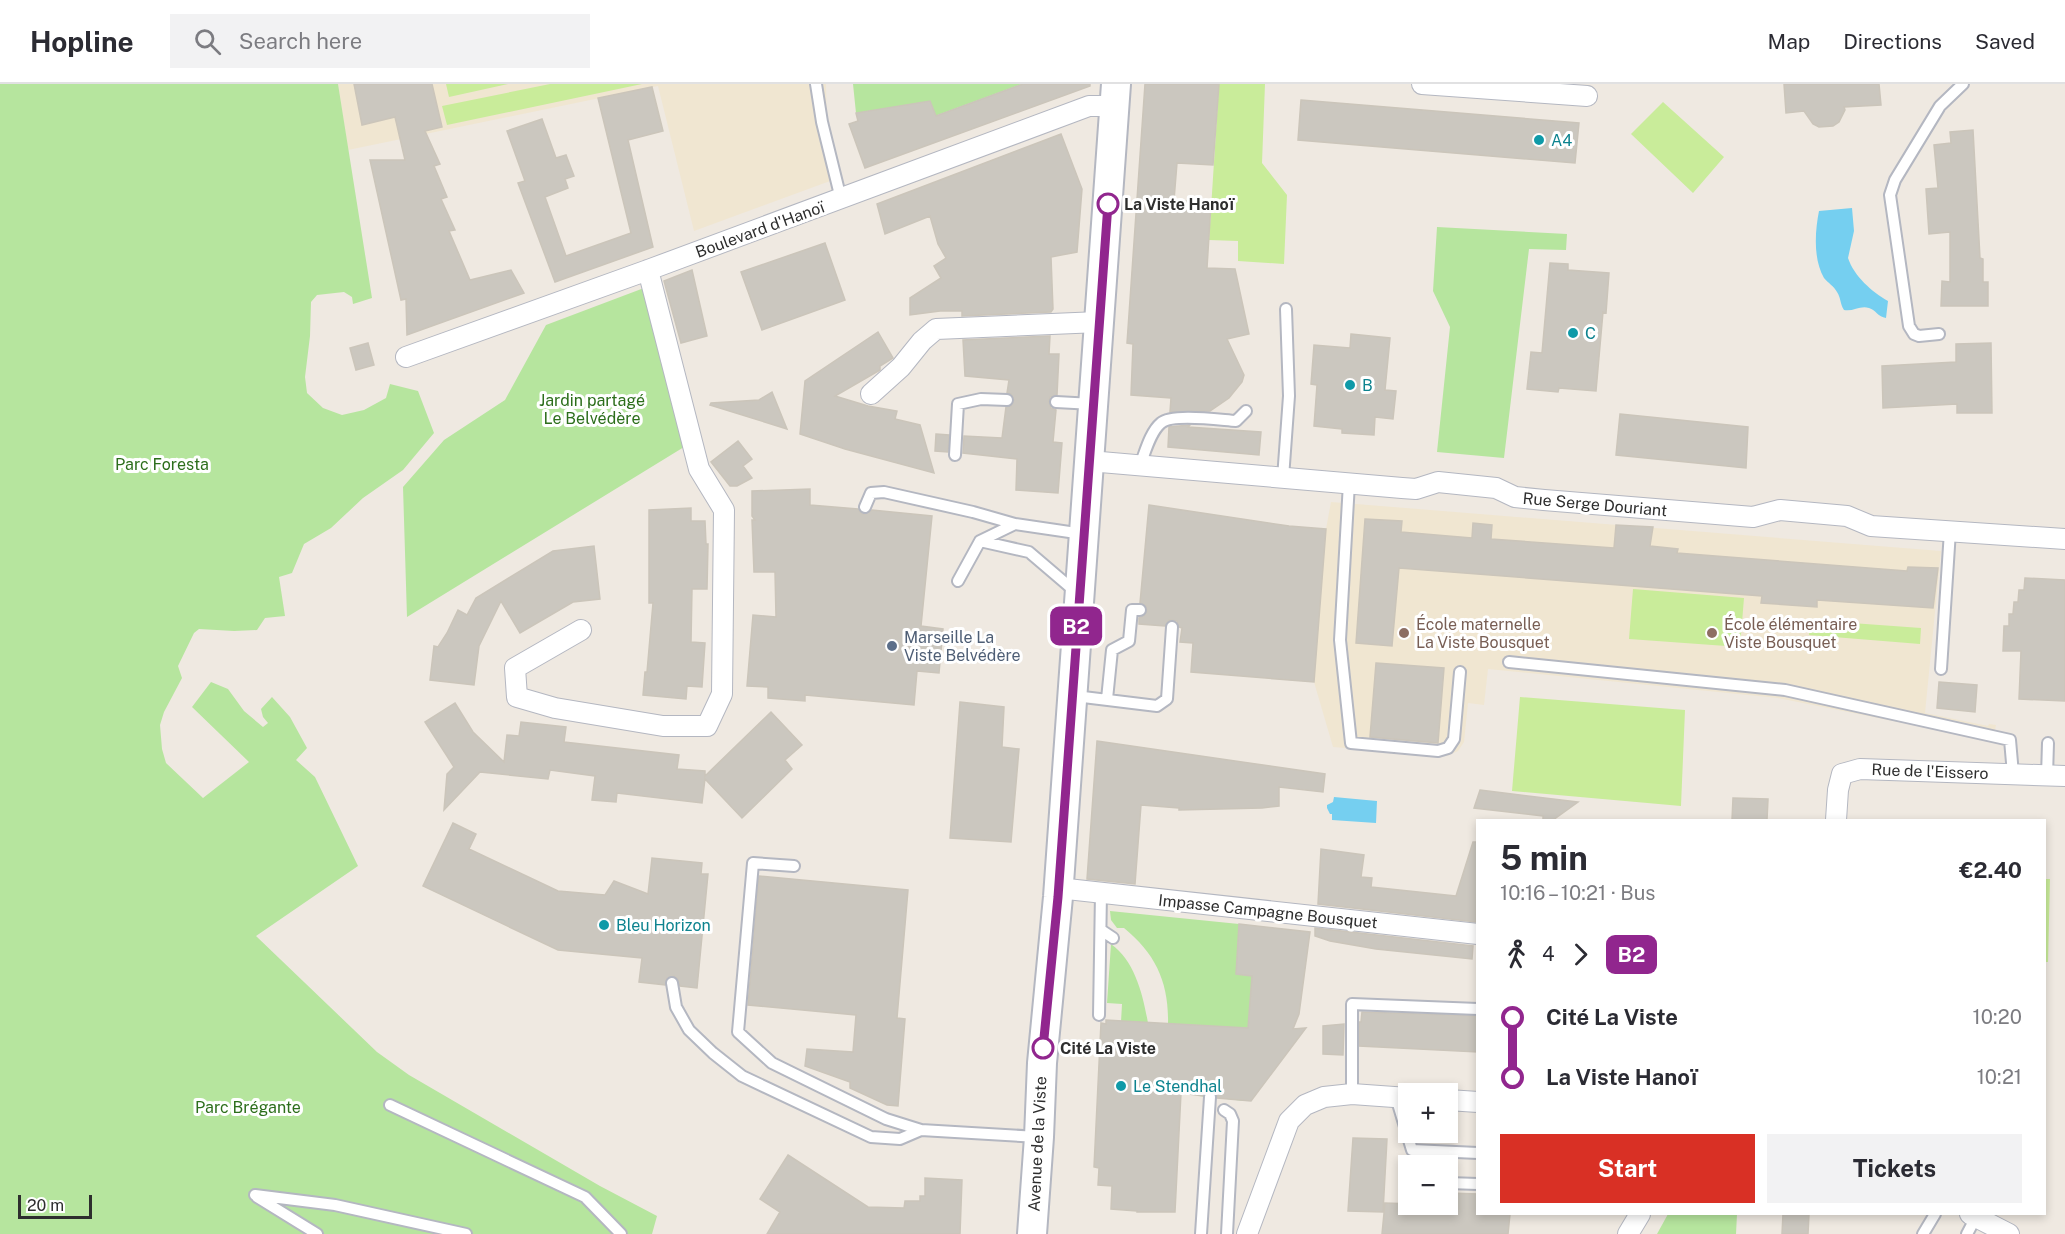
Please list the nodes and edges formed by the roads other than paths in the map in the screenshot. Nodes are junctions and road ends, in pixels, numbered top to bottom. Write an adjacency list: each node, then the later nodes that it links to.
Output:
1 (816, 84): 6 (lane)
2 (1422, 84): 5 (street)
3 (1964, 84): 10 (lane)
4 (1115, 95): 6 (street, Boulevard d'Hanoï); 9 (street, Avenue de la Viste)
5 (1587, 96)
6 (842, 199): 7 (street, Boulevard d'Hanoï)
7 (648, 270): 11 (street, Boulevard d'Hanoï); 32 (street)
8 (1286, 309): 20 (lane)
9 (1099, 322): 12 (street); 15 (street, Avenue de la Viste)
10 (1939, 334)
11 (406, 357)
12 (871, 394)
13 (1007, 400): 17 (lane)
14 (1056, 402): 15 (lane)
15 (1093, 404): 18 (street, Avenue de la Viste)
16 (1246, 411): 19 (lane)
17 (955, 455)
18 (1089, 461): 19 (street, Rue Serge Douriant); 25 (street, Avenue de la Viste)
19 (1140, 465): 20 (street, Rue Serge Douriant)
20 (1282, 477): 21 (street, Rue Serge Douriant)
21 (1349, 483): 24 (street, Rue Serge Douriant); 35 (lane)
22 (865, 507): 23 (lane)
23 (1015, 524): 25 (lane); 27 (lane)
24 (1950, 531): 26 (street, Rue Serge Douriant); 34 (lane)
25 (1084, 534): 29 (street, Avenue de la Viste)
26 (2065, 539)
27 (980, 541): 28 (lane); 29 (lane)
28 (958, 581)
29 (1079, 595): 36 (street, Avenue de la Viste)
30 (1140, 610): 37 (lane)
31 (1172, 627): 37 (lane)
32 (581, 630)
33 (1509, 663): 39 (lane)
34 (1941, 669)
35 (1460, 672)
36 (1071, 695): 37 (lane); 43 (street, Avenue de la Viste)
37 (1107, 699)
38 (2048, 743): 40 (lane)
39 (2013, 774): 40 (street, Rue de l'Eissero); 41 (street, Rue de l'Eissero)
40 (2056, 776)
41 (1836, 819)
42 (794, 866): 58 (lane)
43 (1058, 888): 44 (street, Impasse Campagne Bousquet); 59 (street, Avenue de la Viste)
44 (1101, 892): 45 (lane); 46 (street, Impasse Campagne Bousquet)
45 (1101, 930): 47 (lane); 50 (lane)
46 (1476, 934)
47 (1113, 939)
48 (672, 983): 58 (lane)
49 (1476, 1010): 51 (lane)
50 (1099, 1015)
51 (1352, 1094): 53 (street); 73 (street)
52 (1210, 1097): 71 (lane)
53 (1398, 1097)
54 (1458, 1101): 55 (street)
55 (1476, 1102)
56 (390, 1105): 69 (lane)
57 (1224, 1110): 72 (lane)
58 (921, 1130): 59 (lane)
59 (1039, 1137): 70 (street, Avenue de la Viste)
60 (1411, 1143): 61 (lane)
61 (1476, 1153)
62 (1458, 1183): 63 (lane)
63 (1476, 1184)
64 (1639, 1215): 74 (street)
65 (1934, 1215): 75 (lane)
66 (1971, 1221): 76 (street)
67 (317, 1234): 68 (lane)
68 (466, 1234)
69 (621, 1234)
70 (1032, 1234)
71 (1201, 1234)
72 (1227, 1234)
73 (1247, 1234)
74 (1628, 1234)
75 (1923, 1234)
76 (2009, 1234)

